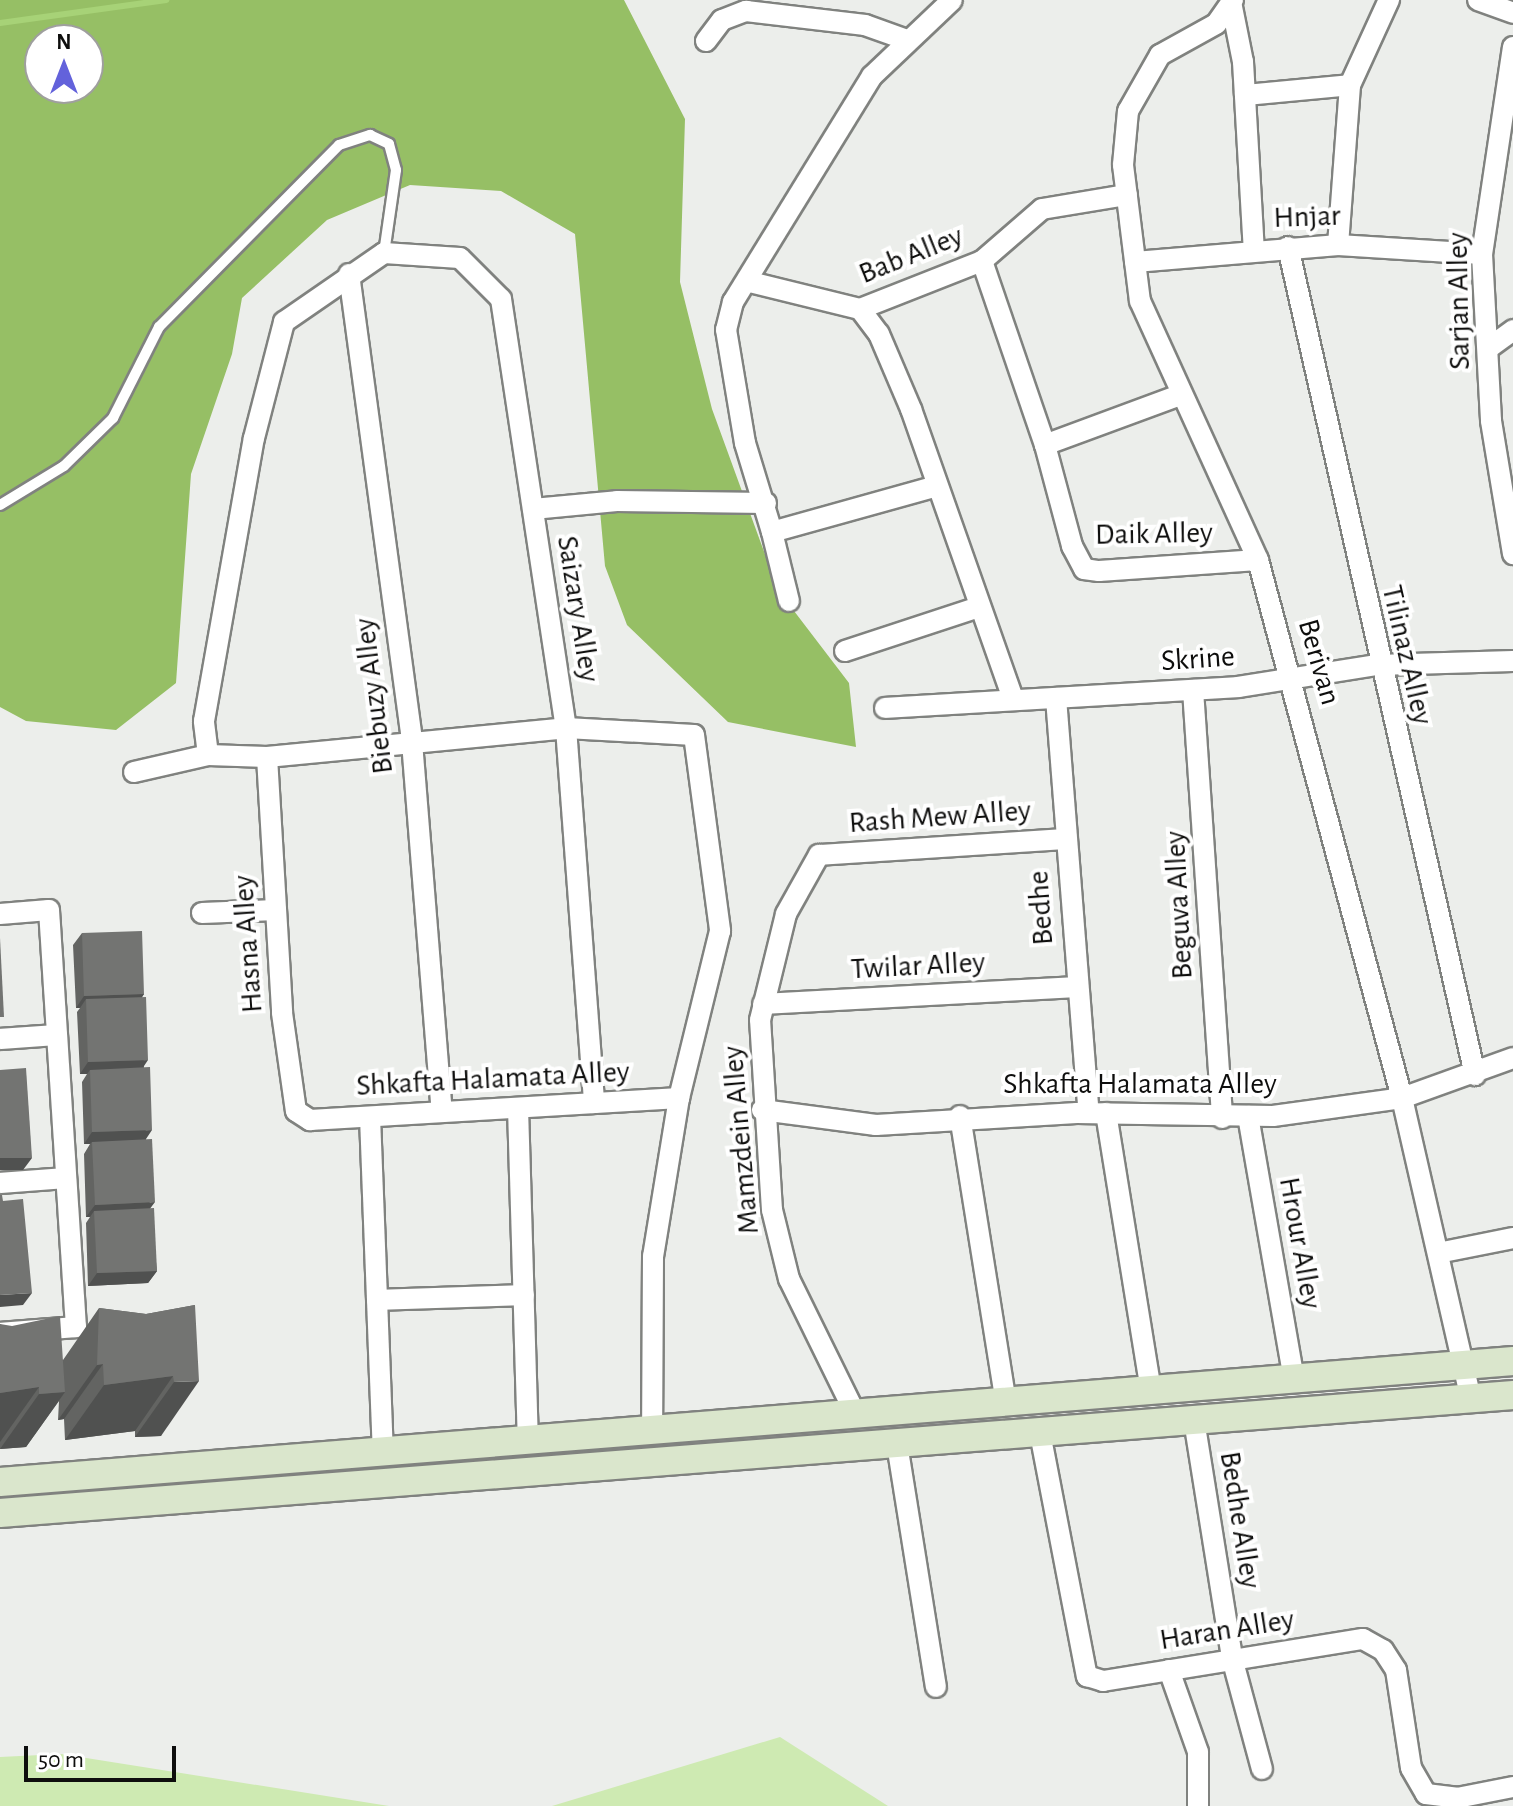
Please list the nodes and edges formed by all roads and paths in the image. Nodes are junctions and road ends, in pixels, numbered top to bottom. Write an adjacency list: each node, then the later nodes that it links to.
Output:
1 (952, 0): 7 (street)
2 (1389, 0): 10 (street)
3 (1478, 0): 6 (street)
4 (1232, 3): 11 (street); 12 (street, Berivan)
5 (769, 6): 7 (street); 8 (street)
6 (1513, 13)
7 (907, 40): 21 (street)
8 (706, 41)
9 (1513, 47): 17 (street, Sarjan Alley)
10 (1350, 85): 11 (street); 13 (street)
11 (1245, 95): 15 (street)
12 (1127, 195): 18 (street, Bab Alley); 19 (street, Berivan)
13 (1338, 245): 14 (street, Hnjar); 17 (street, Hnjar)
14 (1288, 247): 15 (street, Hnjar); 38 (street, Tilinaz Alley)
15 (1254, 250): 19 (street, Hnjar)
16 (384, 253): 20 (street); 29 (lane); 30 (street, Saizary Alley)
17 (1482, 254): 24 (street, Sarjan Alley)
18 (982, 261): 22 (street, Bab Alley); 26 (street, Daik Alley)
19 (1135, 262): 25 (street, Berivan)
20 (349, 274): 45 (street, Biebuzy Alley); 46 (street)
21 (750, 282): 22 (street, Bab Alley); 28 (street)
22 (860, 309): 27 (street)
23 (1513, 330): 24 (street)
24 (1490, 347): 32 (street, Sarjan Alley)
25 (1180, 395): 26 (street); 33 (street, Berivan)
26 (1045, 445): 33 (street, Daik Alley)
27 (937, 486): 31 (street); 35 (street)
28 (766, 503): 30 (street); 31 (street)
29 (0, 505)
30 (533, 509): 44 (street, Saizary Alley)
31 (772, 532): 34 (street)
32 (1513, 554)
33 (1258, 560): 39 (street, Berivan)
34 (789, 601)
35 (979, 607): 36 (street); 41 (street)
36 (845, 651)
37 (1513, 661): 38 (street, Skrine)
38 (1377, 665): 39 (street, Skrine); 59 (street, Tilinaz Alley)
39 (1293, 681): 40 (street, Skrine); 61 (street, Berivan)
40 (1193, 690): 42 (street, Skrine); 70 (street, Beguva Alley)
41 (1013, 698): 42 (street, Skrine); 43 (street, Skrine)
42 (1056, 698): 49 (street, Bedhe)
43 (885, 708)
44 (566, 728): 45 (street); 60 (street); 62 (street, Saizary Alley)
45 (412, 742): 47 (street); 65 (street, Biebuzy Alley)
46 (208, 755): 47 (street); 48 (street)
47 (267, 757): 51 (street, Hasna Alley)
48 (134, 772)
49 (1066, 839): 50 (street, Rash Mew Alley); 54 (street, Bedhe)
50 (819, 855): 55 (street, Mamzdein Alley)
51 (276, 910): 52 (street); 71 (street, Hasna Alley)
52 (202, 913)
53 (0, 914): 56 (street)
54 (1077, 987): 55 (street, Twilar Alley); 66 (street, Bedhe)
55 (763, 1004): 64 (street, Mamzdein Alley)
56 (57, 1035): 57 (street); 72 (street)
57 (0, 1039)
58 (1512, 1062): 59 (street, Shkafta Halamata Alley)
59 (1475, 1075): 61 (street, Shkafta Halamata Alley)
60 (679, 1098): 62 (street, Shkafta Halamata Alley); 88 (street)
61 (1402, 1098): 68 (street, Shkafta Halamata Alley); 75 (street, Berivan)
62 (594, 1103): 63 (street, Shkafta Halamata Alley)
63 (518, 1108): 65 (street, Shkafta Halamata Alley); 76 (street)
64 (762, 1110): 67 (street, Shkafta Halamata Alley); 86 (street, Mamzdein Alley)
65 (442, 1112): 69 (street, Shkafta Halamata Alley)
66 (1098, 1113): 67 (street, Shkafta Halamata Alley); 70 (street, Shkafta Halamata Alley); 82 (street)
67 (960, 1116): 85 (street)
68 (1248, 1116): 70 (street, Shkafta Halamata Alley); 81 (street, Hrour Alley)
69 (370, 1117): 71 (street, Shkafta Halamata Alley); 77 (street)
70 (1222, 1118)
71 (310, 1120)
72 (66, 1178): 73 (street); 78 (street)
73 (0, 1183)
74 (1513, 1238): 75 (street)
75 (1438, 1253): 80 (street, Berivan)
76 (524, 1295): 77 (street); 90 (street)
77 (377, 1300): 92 (street)
78 (0, 1333)
79 (1513, 1361): 80 (street)
80 (1464, 1365): 81 (street); 84 (street, Berivan)
81 (1294, 1379): 82 (street)
82 (1151, 1391): 85 (street)
83 (1513, 1395): 84 (street)
84 (1471, 1399): 87 (street)
85 (1006, 1402): 86 (street)
86 (856, 1415): 88 (street)
87 (1194, 1420): 89 (street); 95 (street, Bedhe Alley)
88 (652, 1432): 90 (street)
89 (1040, 1433): 91 (street); 96 (street, Haran Alley)
90 (528, 1442): 92 (street)
91 (897, 1444): 94 (street); 97 (street)
92 (383, 1453): 93 (street)
93 (0, 1482)
94 (0, 1513)
95 (1232, 1658): 96 (street, Haran Alley); 98 (street, Bedhe Alley); 99 (street, Haran Alley)
96 (1169, 1670): 100 (street)
97 (936, 1687)
98 (1262, 1769)
99 (1513, 1787)
100 (1198, 1806)

